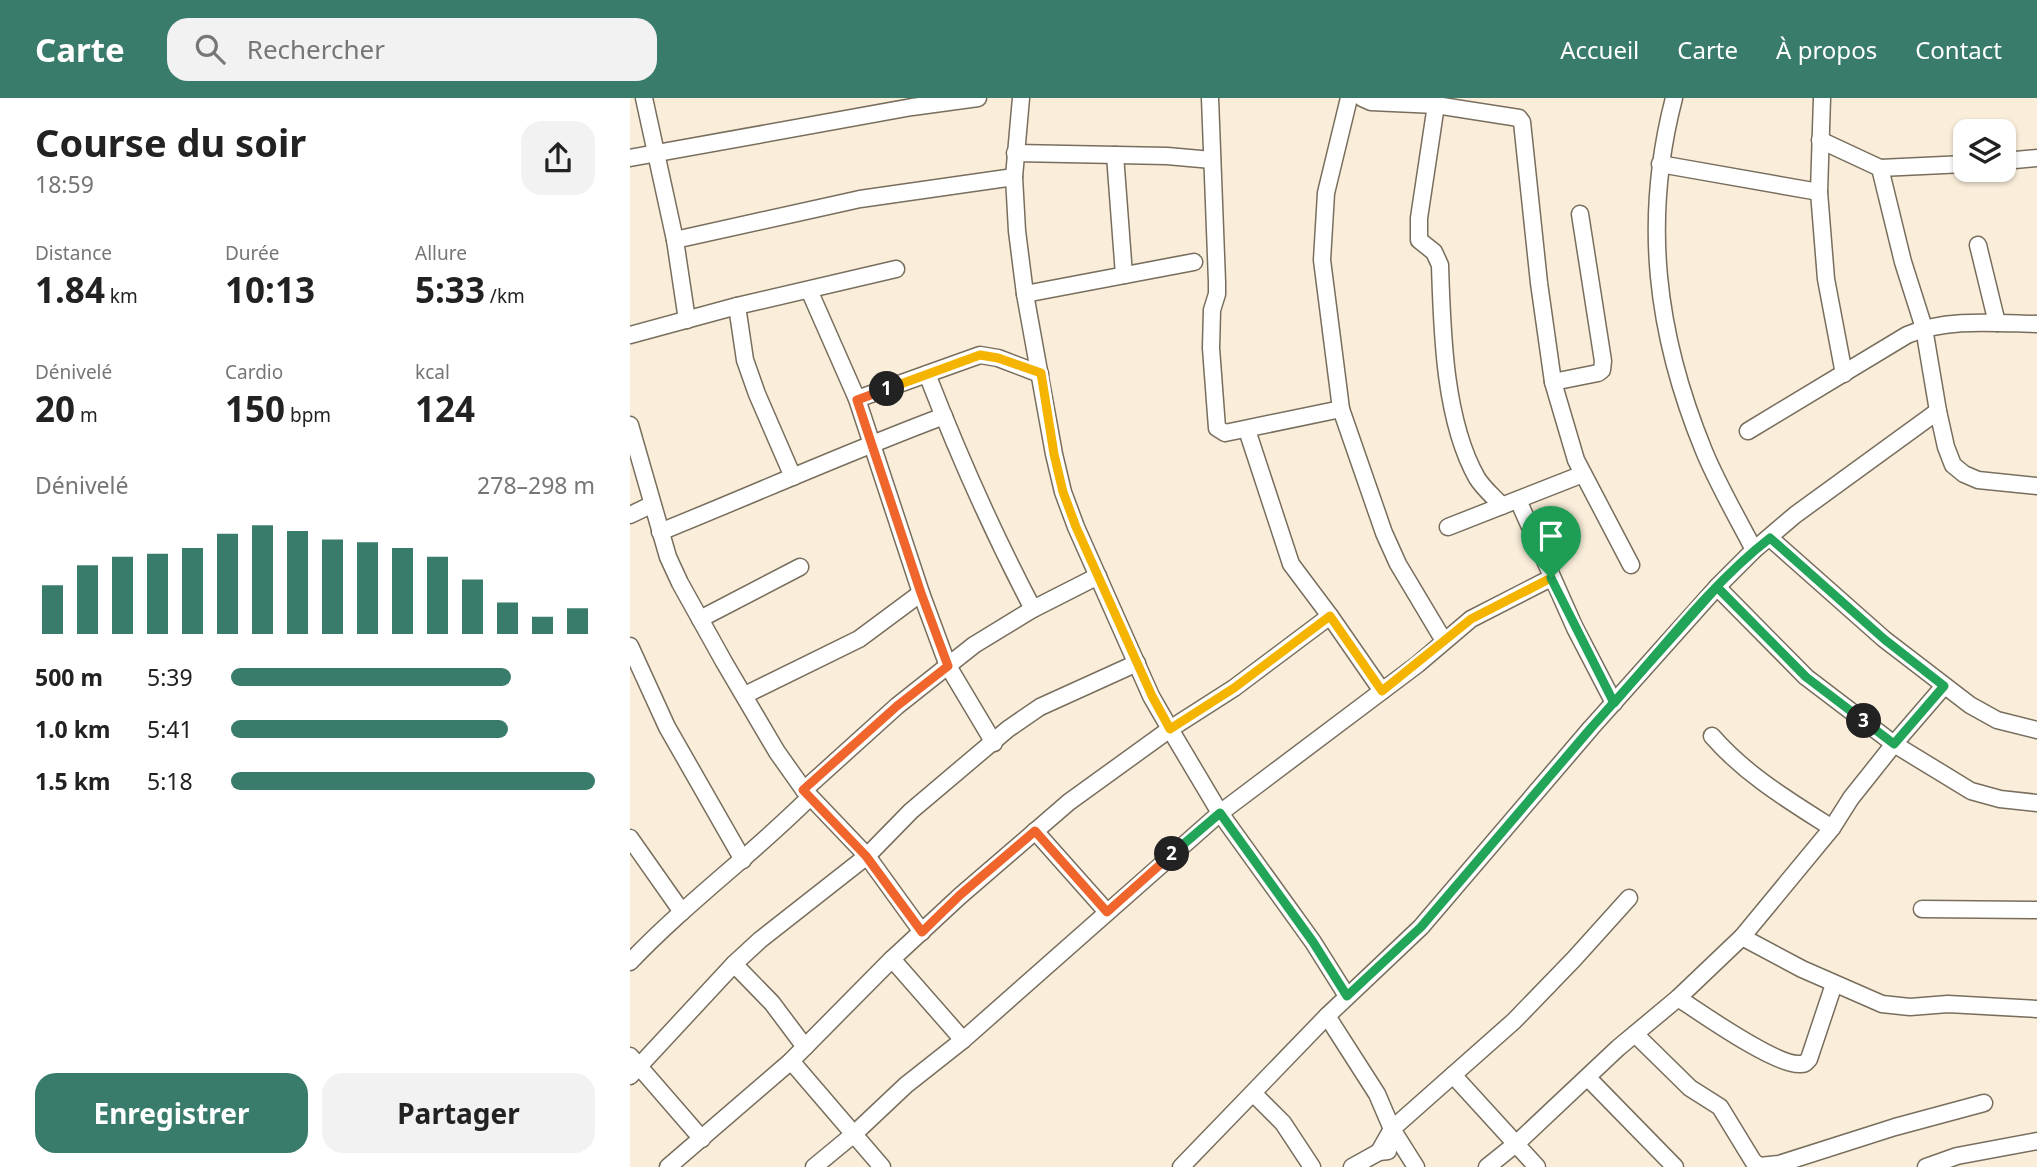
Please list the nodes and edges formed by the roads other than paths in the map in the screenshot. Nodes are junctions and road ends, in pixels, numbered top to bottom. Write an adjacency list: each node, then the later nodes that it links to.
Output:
1 (644, 98): 11 (street)
2 (978, 98): 11 (street)
3 (1021, 98): 12 (street)
4 (1210, 98): 16 (street)
5 (1349, 98): 42 (street)
6 (1362, 98): 9 (street)
7 (1674, 98): 18 (street)
8 (1822, 98): 10 (street)
9 (1436, 105): 40 (street); 52 (street)
10 (1821, 140): 20 (street); 22 (street)
11 (654, 153): 14 (street); 24 (street)
12 (1015, 153): 13 (street); 21 (street)
13 (1115, 155): 16 (street); 28 (street)
14 (630, 158)
15 (2037, 158): 17 (street)
16 (1212, 160): 46 (street)
17 (2016, 160)
18 (1660, 164): 22 (street); 58 (street)
19 (1953, 165): 20 (street)
20 (1880, 168): 35 (street)
21 (1014, 177): 24 (street); 30 (street)
22 (1819, 192): 39 (street)
23 (1580, 214): 40 (street)
24 (675, 240): 32 (street)
25 (1978, 245): 33 (street)
26 (1194, 262): 28 (street)
27 (896, 269): 29 (street)
28 (1124, 275): 30 (street)
29 (809, 290): 31 (street); 41 (street)
30 (1025, 294): 37 (street)
31 (737, 306): 32 (street); 50 (street)
32 (687, 320): 36 (street)
33 (1997, 323): 34 (street); 35 (street)
34 (2037, 324)
35 (1924, 328): 39 (street); 43 (street)
36 (630, 335)
37 (1041, 373): 38 (street); 61 (street)
38 (928, 374): 41 (street); 44 (street)
39 (1844, 374): 47 (street)
40 (1553, 382): 49 (street)
41 (857, 400): 48 (street)
42 (1341, 409): 46 (street); 68 (street)
43 (1938, 411): 51 (street); 57 (street)
44 (944, 416): 48 (street); 65 (street)
45 (630, 425): 53 (street)
46 (1247, 430): 66 (street)
47 (1748, 431)
48 (873, 442): 50 (street); 64 (street)
49 (1583, 474): 52 (street); 59 (street)
50 (793, 477): 56 (street)
51 (2037, 486)
52 (1510, 503): 55 (street); 62 (street)
53 (651, 505): 54 (street); 56 (street)
54 (630, 515)
55 (1448, 527)
56 (660, 532): 67 (street)
57 (1770, 538): 58 (street); 72 (street)
58 (1754, 550): 63 (street)
59 (1631, 565)
60 (800, 566): 67 (street)
61 (1098, 576): 65 (street); 70 (street)
62 (1551, 578): 68 (street); 75 (street)
63 (1717, 587): 75 (street); 80 (street)
64 (921, 593): 71 (street); 74 (street)
65 (1033, 609): 71 (street)
66 (1330, 616): 73 (street); 76 (street)
67 (700, 619): 74 (street)
68 (1444, 641): 73 (street)
69 (630, 646): 88 (street)
70 (1137, 663): 76 (street); 79 (street)
71 (948, 666): 79 (street); 81 (street)
72 (1944, 686): 77 (street); 80 (street)
73 (1382, 691): 83 (street)
74 (745, 695): 81 (street)
75 (1614, 703): 100 (street)
76 (1170, 729): 83 (street); 85 (street)
77 (2037, 730)
78 (1712, 736): 84 (street)
79 (993, 744): 87 (street)
80 (1894, 744): 82 (street); 84 (street)
81 (806, 793): 87 (street); 88 (street)
82 (2037, 803)
83 (1220, 813): 93 (street); 100 (street)
84 (1832, 828): 95 (street)
85 (1035, 831): 93 (street); 94 (street)
86 (630, 838): 92 (street)
87 (866, 856): 94 (street); 98 (street)
88 (743, 860): 92 (street)
89 (1629, 898): 109 (street)
90 (1922, 908): 91 (street)
91 (2037, 910)
92 (682, 912): 97 (street)
93 (1107, 912): 105 (street)
94 (922, 932): 96 (street)
95 (1742, 937): 99 (street); 101 (street)
96 (892, 959): 105 (street); 106 (street)
97 (630, 962)
98 (734, 964): 106 (street); 108 (street)
99 (1834, 984): 101 (street); 102 (street)
100 (1347, 996): 103 (street)
101 (1678, 998): 104 (street)
102 (2037, 1009)
103 (1327, 1016): 111 (street); 113 (street)
104 (1635, 1034): 110 (street); 120 (street)
105 (962, 1040): 114 (street)
106 (805, 1047): 107 (street)
107 (791, 1061): 114 (street); 115 (street)
108 (633, 1067): 115 (street)
109 (1453, 1075): 113 (street); 117 (street)
110 (1588, 1078): 117 (street); 130 (street)
111 (1253, 1093): 124 (street); 125 (street)
112 (1984, 1103): 120 (street)
113 (1392, 1129): 118 (street); 119 (street)
114 (854, 1135): 122 (street); 123 (street)
115 (702, 1139): 121 (street)
116 (2037, 1141): 131 (street)
117 (1517, 1143): 128 (street); 129 (street)
118 (1404, 1149): 119 (street); 127 (street)
119 (1379, 1152): 126 (street)
120 (1779, 1166)
121 (668, 1167)
122 (814, 1167)
123 (882, 1167)
124 (1181, 1167)
125 (1312, 1167)
126 (1352, 1167)
127 (1416, 1167)
128 (1487, 1167)
129 (1537, 1167)
130 (1675, 1167)
131 (1926, 1167)

